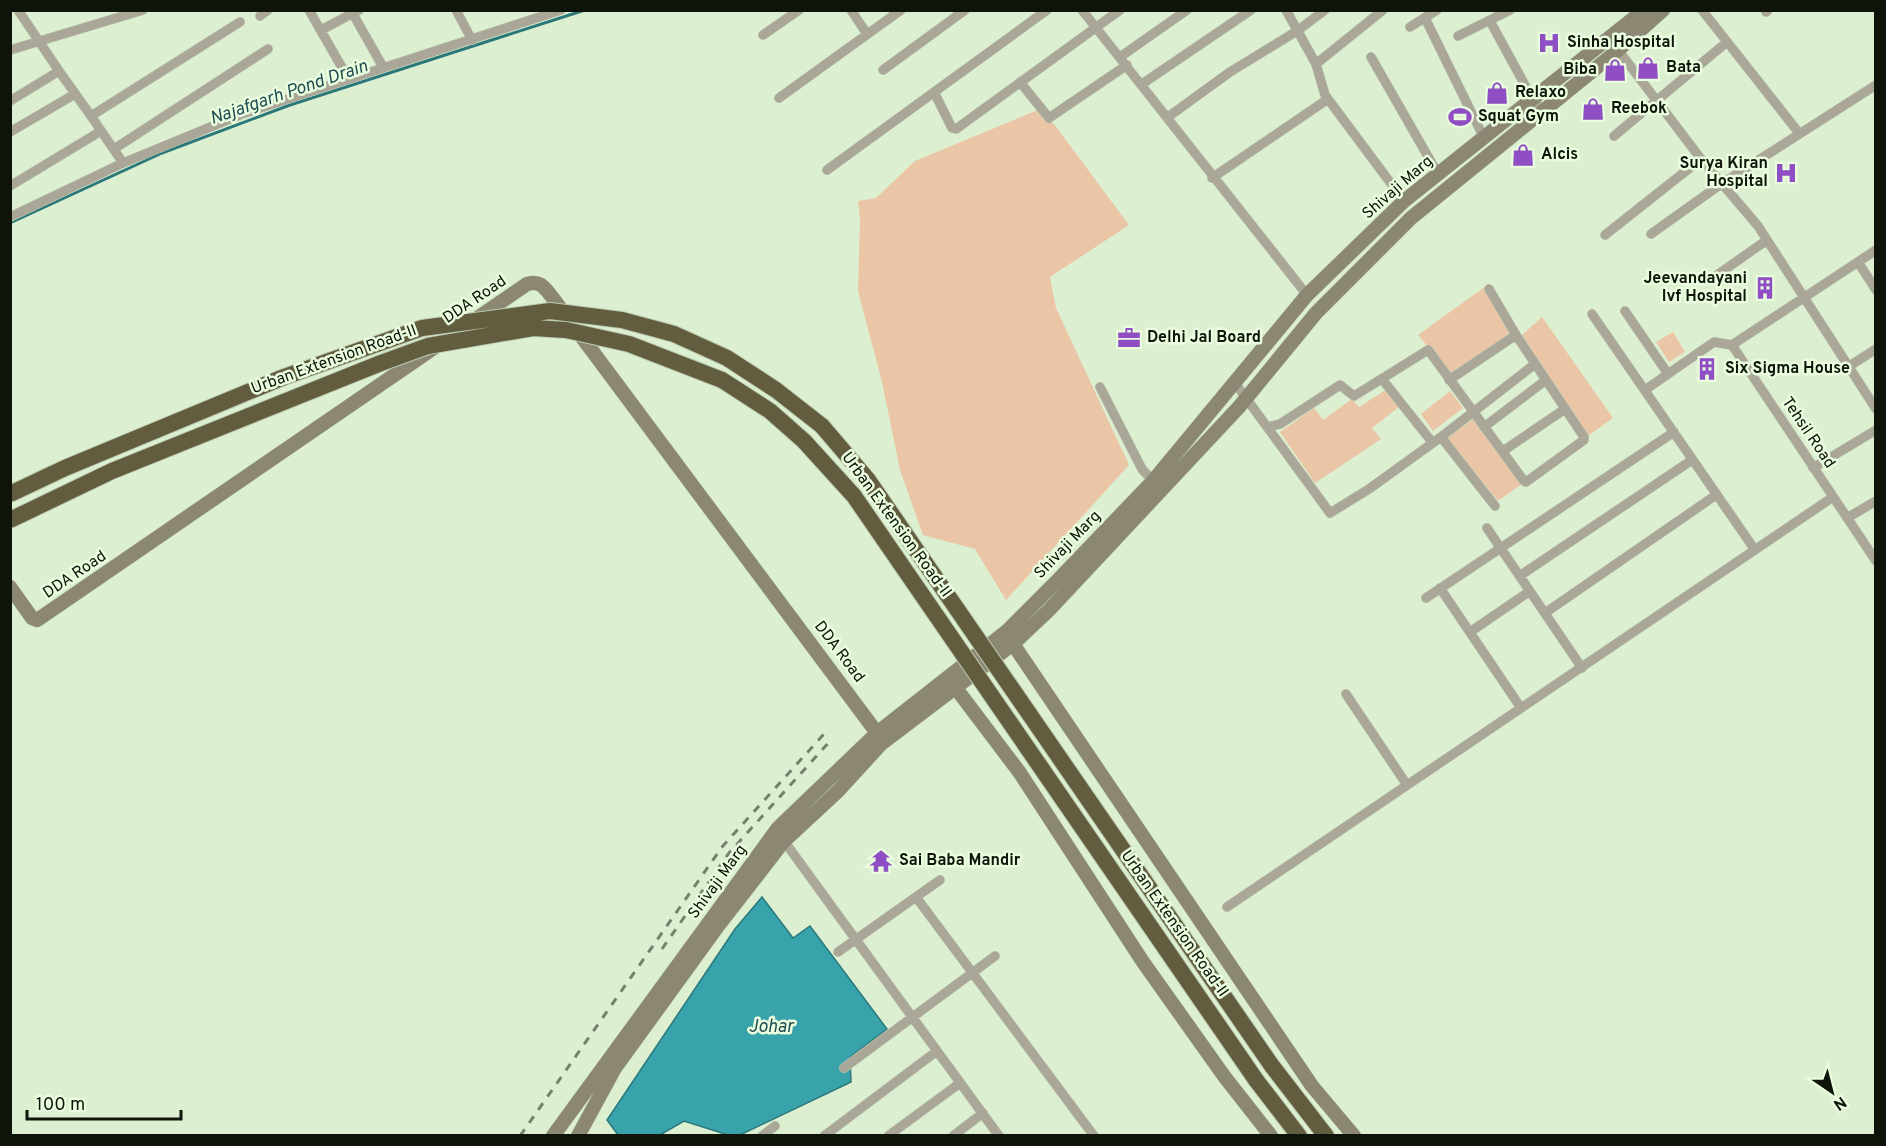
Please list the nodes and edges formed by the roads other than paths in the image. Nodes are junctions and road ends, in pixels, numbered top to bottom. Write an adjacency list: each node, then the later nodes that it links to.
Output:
1 (18, 10): 35 (street)
2 (143, 10): 35 (street)
3 (309, 10): 29 (street)
4 (456, 10): 36 (street)
5 (561, 10): 36 (street)
6 (799, 10): 32 (street)
7 (851, 10): 31 (street)
8 (964, 10): 45 (street)
9 (1047, 10): 51 (street)
10 (1082, 10): 28 (street)
11 (1120, 10): 28 (street)
12 (1187, 10): 42 (street)
13 (1251, 10): 49 (street)
14 (1286, 10): 30 (street)
15 (1325, 10): 30 (street)
16 (1383, 10): 43 (street)
17 (1437, 10): 24 (street)
18 (1510, 10): 25 (street)
19 (1644, 10): 34 (main road, Shivaji Marg)
20 (1663, 10): 40 (main road, Shivaji Marg)
21 (1702, 10): 37 (street)
22 (899, 11): 31 (street)
23 (356, 12): 29 (street); 44 (street)
24 (1425, 18): 27 (street); 65 (street)
25 (1490, 21): 33 (street); 54 (street)
26 (240, 22): 59 (street)
27 (1410, 27)
28 (1096, 28): 42 (street); 48 (street)
29 (321, 30): 47 (street)
30 (1297, 31): 43 (street); 60 (street)
31 (867, 34): 53 (street)
32 (763, 35)
33 (1458, 36)
34 (1608, 38): 40 (street); 54 (main road, Shivaji Marg)
35 (37, 40): 39 (street); 46 (street)
36 (472, 40): 44 (street)
37 (1727, 42): 56 (street); 63 (street)
38 (268, 49): 66 (street)
39 (10, 50)
40 (1617, 51): 56 (street); 58 (main road, Shivaji Marg)
41 (1371, 57): 70 (street)
42 (1124, 61): 48 (street); 49 (street)
43 (1316, 64): 55 (street)
44 (383, 67): 47 (street)
45 (883, 70)
46 (59, 71): 52 (street); 57 (street)
47 (348, 78): 68 (street)
48 (1020, 82): 51 (street)
49 (1142, 84): 60 (street)
50 (1875, 85): 63 (street)
51 (933, 93): 69 (street)
52 (75, 94): 59 (street); 62 (street)
53 (779, 98)
54 (1532, 98): 58 (street); 65 (main road, Shivaji Marg)
55 (1328, 99): 71 (street); 74 (street)
56 (1656, 100): 64 (street); 67 (street)
57 (10, 101)
58 (1543, 111): 100 (main road, Shivaji Marg)
59 (91, 116): 61 (street)
60 (1168, 117): 71 (street)
61 (101, 131): 66 (street); 73 (street)
62 (10, 132)
63 (1799, 133): 72 (street)
64 (1614, 136)
65 (1484, 138): 70 (main road, Shivaji Marg)
66 (114, 149): 68 (street)
67 (1701, 159): 72 (street); 77 (street)
68 (123, 163): 75 (street)
69 (827, 170)
70 (1438, 174): 74 (main road, Shivaji Marg)
71 (1212, 178): 84 (street)
72 (1721, 184): 76 (street); 78 (street)
73 (10, 186)
74 (1404, 201): 84 (main road, Shivaji Marg)
75 (10, 217)
76 (1651, 234)
77 (1605, 235)
78 (1767, 240): 81 (street); 85 (street)
79 (1875, 250): 80 (street)
80 (1858, 262): 83 (street); 85 (street)
81 (1710, 280)
82 (1489, 289): 88 (street)
83 (1875, 290)
84 (1307, 295): 97 (main road, Shivaji Marg)
85 (1804, 299): 89 (street); 92 (street)
86 (1625, 311): 93 (street)
87 (1592, 314): 99 (street)
88 (1516, 335): 91 (street); 95 (street)
89 (1732, 345): 93 (street); 111 (street, Tehsil Road)
90 (1875, 349): 92 (street)
91 (1535, 364): 96 (street); 103 (street)
92 (1848, 367): 102 (street)
93 (1668, 374): 99 (street)
94 (1382, 379): 95 (street); 104 (street); 108 (street)
95 (1449, 380): 103 (street)
96 (1546, 380): 101 (street); 105 (street)
97 (1235, 383): 100 (street); 112 (main road, Shivaji Marg)
98 (1100, 387): 112 (street)
99 (1645, 390): 107 (street)
100 (1246, 398): 104 (street); 132 (main road, Shivaji Marg)
101 (1565, 409): 109 (street); 109 (street)
102 (1875, 409)
103 (1473, 412): 105 (street); 108 (street)
104 (1268, 427): 108 (street)
105 (1484, 427): 109 (street)
106 (1875, 430): 111 (street)
107 (1674, 432): 110 (street); 122 (street)
108 (1436, 440): 117 (street)
109 (1503, 451)
110 (1692, 460): 114 (street); 125 (street)
111 (1814, 468): 115 (street, Tehsil Road)
112 (1153, 481): 137 (main road, Shivaji Marg)
113 (10, 494): 163 (highway, Urban Extension Road-II, bridge)
114 (1716, 495): 123 (street); 130 (street)
115 (1833, 497): 118 (street, Tehsil Road); 123 (street)
116 (1875, 501): 118 (street)
117 (1496, 507)
118 (1847, 518): 121 (street, Tehsil Road)
119 (10, 520): 162 (highway, Urban Extension Road-II, bridge)
120 (1487, 528): 122 (street)
121 (1872, 547): 124 (street, Tehsil Road)
122 (1501, 548): 125 (street); 127 (street)
123 (1755, 550): 133 (street)
124 (1875, 561)
125 (1521, 575): 128 (street)
126 (10, 587): 137 (main road, DDA Road)
127 (1440, 588): 129 (street); 131 (street)
128 (1530, 591): 130 (street); 131 (street)
129 (1426, 598)
130 (1545, 613): 133 (street)
131 (1470, 632): 136 (street)
132 (1013, 644): 134 (main road, Shivaji Marg); 164 (main road)
133 (1582, 668): 136 (street)
134 (955, 687): 139 (main road, Shivaji Marg); 161 (main road)
135 (1346, 694): 138 (street)
136 (1521, 708): 138 (street)
137 (876, 730): 153 (main road, Shivaji Marg)
138 (1407, 785): 142 (street)
139 (784, 841): 143 (street); 154 (main road, Shivaji Marg)
140 (940, 880): 141 (street)
141 (916, 897): 143 (street); 146 (street)
142 (1227, 907)
143 (855, 940): 144 (street); 147 (street)
144 (838, 952)
145 (995, 956): 146 (street)
146 (972, 973): 147 (street); 160 (street)
147 (912, 1017): 148 (street); 149 (street)
148 (937, 1051): 150 (street); 156 (street)
149 (844, 1068)
150 (960, 1083): 151 (street); 157 (street)
151 (983, 1113): 158 (street); 159 (street)
152 (775, 1126): 155 (street)
153 (553, 1136)
154 (578, 1136)
155 (762, 1136)
156 (824, 1136)
157 (888, 1136)
158 (953, 1136)
159 (999, 1136)
160 (1094, 1136)
161 (1271, 1136)
162 (1299, 1136)
163 (1326, 1136)
164 (1354, 1136)

